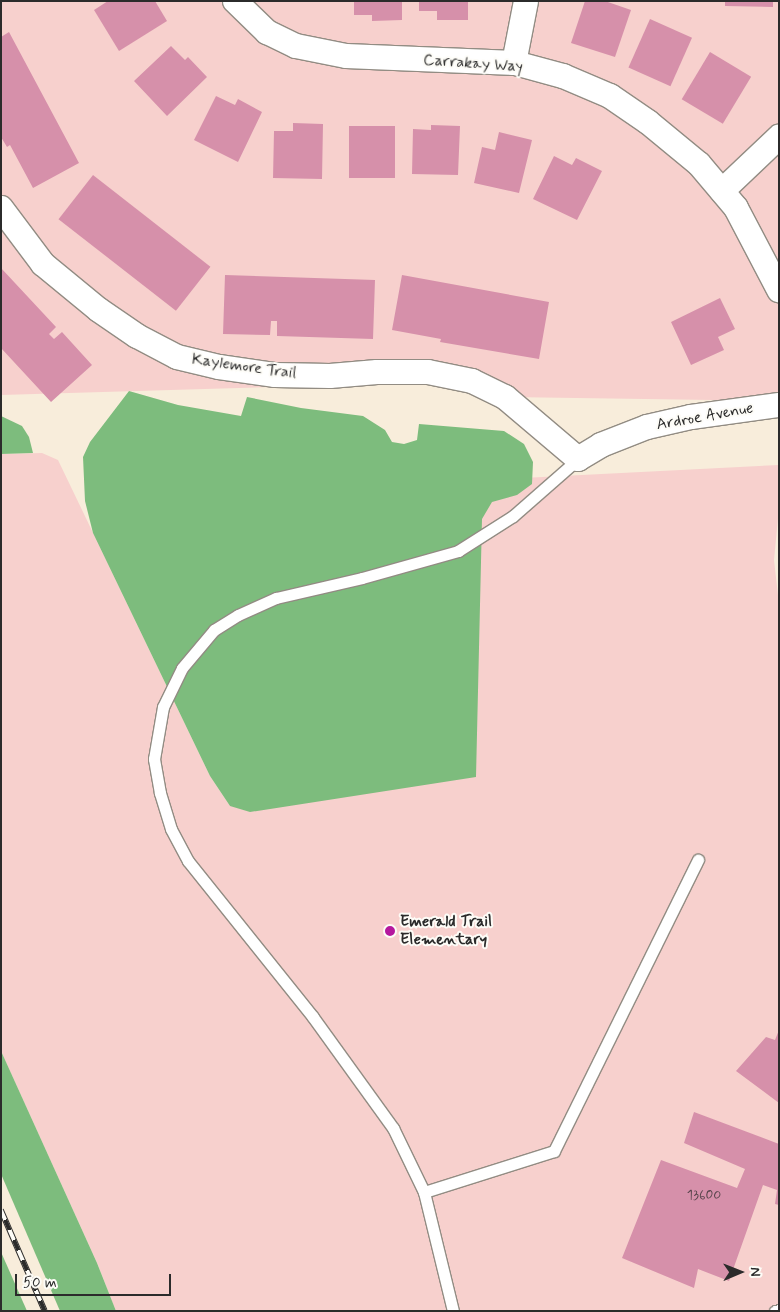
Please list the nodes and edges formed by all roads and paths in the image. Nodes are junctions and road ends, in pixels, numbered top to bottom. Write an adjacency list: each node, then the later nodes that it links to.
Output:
1 (235, 1): 3 (street, Carrakay Way)
2 (526, 1): 3 (street)
3 (514, 64): 5 (street, Carrakay Way)
4 (779, 136): 5 (street)
5 (722, 191): 7 (street, Carrakay Way)
6 (1, 208): 9 (street, Kaylemore Trail)
7 (779, 290)
8 (779, 405): 9 (street, Ardroe Avenue)
9 (578, 459): 11 (lane)
10 (698, 860): 11 (lane)
11 (424, 1192): 13 (lane)
12 (779, 1310): 14 (lane)
13 (453, 1311)
14 (775, 1311)

